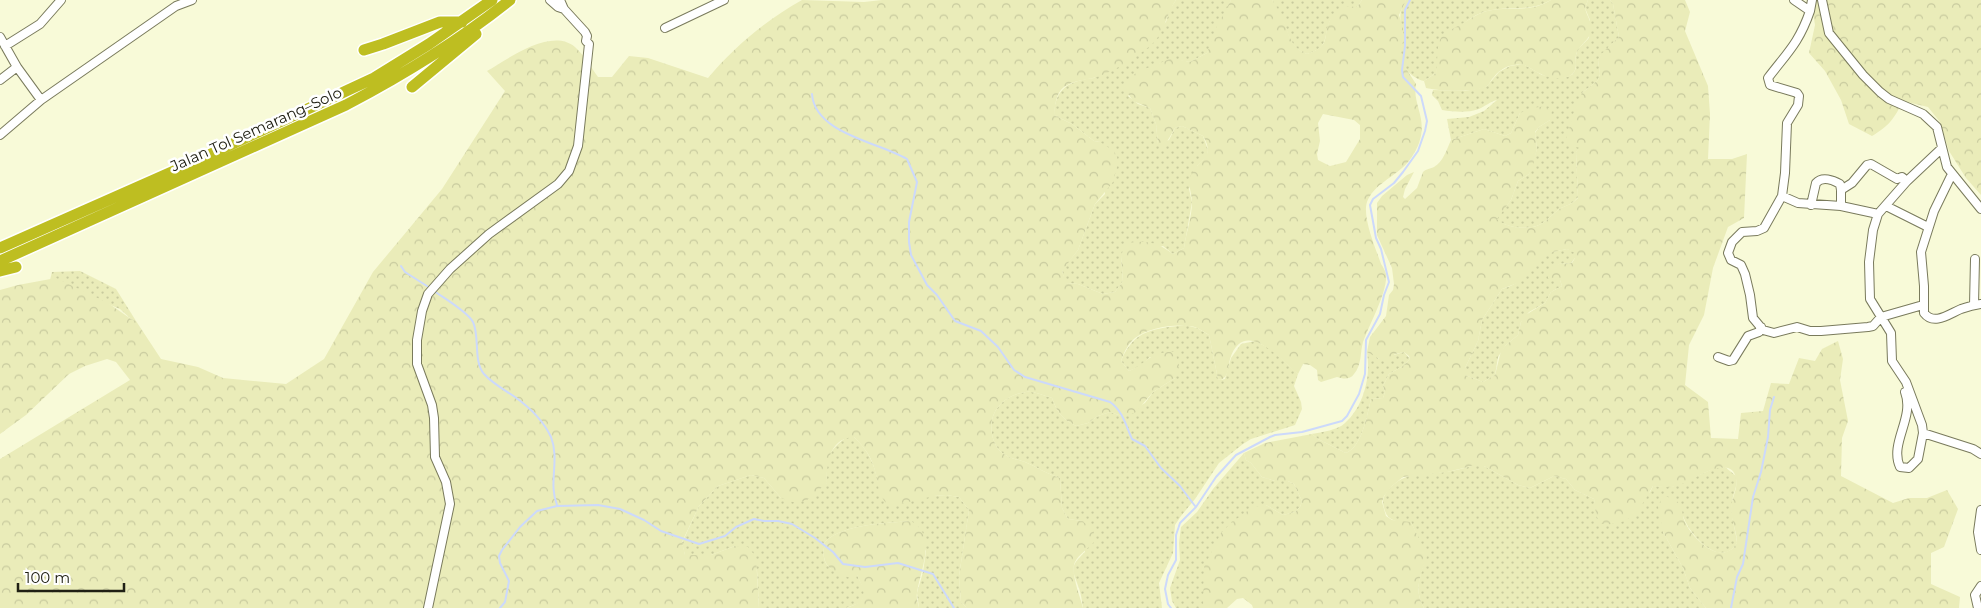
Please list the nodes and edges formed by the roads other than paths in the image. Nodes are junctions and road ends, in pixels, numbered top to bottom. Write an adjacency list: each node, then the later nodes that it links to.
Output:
1 (61, 0): 16 (street)
2 (192, 0): 21 (street)
3 (492, 0): 13 (highway, Jalan Tol Semarang–Solo)
4 (510, 0): 20 (highway); 36 (highway, Jalan Tol Semarang–Solo)
5 (550, 0): 11 (street)
6 (560, 0): 11 (street)
7 (724, 0): 14 (street)
8 (1794, 0): 12 (street)
9 (1812, 0): 12 (street)
10 (1822, 0): 23 (street)
11 (564, 9): 50 (street)
12 (1810, 11): 27 (street)
13 (462, 22): 17 (highway); 34 (highway, Jalan Tol Semarang–Solo)
14 (665, 28)
15 (0, 37): 16 (street)
16 (5, 46): 18 (street)
17 (364, 50)
18 (18, 67): 19 (street); 21 (street)
19 (0, 80)
20 (412, 86)
21 (41, 100): 22 (street)
22 (0, 135)
23 (1941, 149): 24 (street); 25 (street)
24 (1952, 174): 31 (street); 33 (street)
25 (1907, 180): 26 (street); 30 (street)
26 (1842, 190): 28 (street); 29 (street)
27 (1782, 196): 28 (street); 42 (street)
28 (1811, 205): 29 (street)
29 (1841, 206): 32 (street)
30 (1886, 206): 32 (street); 33 (street)
31 (1981, 209)
32 (1878, 214): 41 (street)
33 (1928, 228): 40 (street)
34 (0, 248)
35 (1975, 259): 39 (street)
36 (0, 261)
37 (16, 266): 38 (highway)
38 (0, 271)
39 (1978, 304): 40 (street)
40 (1923, 305): 41 (street)
41 (1882, 317): 42 (street); 44 (street)
42 (1760, 327): 43 (street)
43 (1718, 358)
44 (1895, 368): 45 (street); 45 (street)
45 (1923, 433): 46 (street)
46 (1981, 454)
47 (1981, 510): 48 (street)
48 (1981, 550)
49 (1981, 586): 51 (street)
50 (428, 608)
51 (1978, 608)

